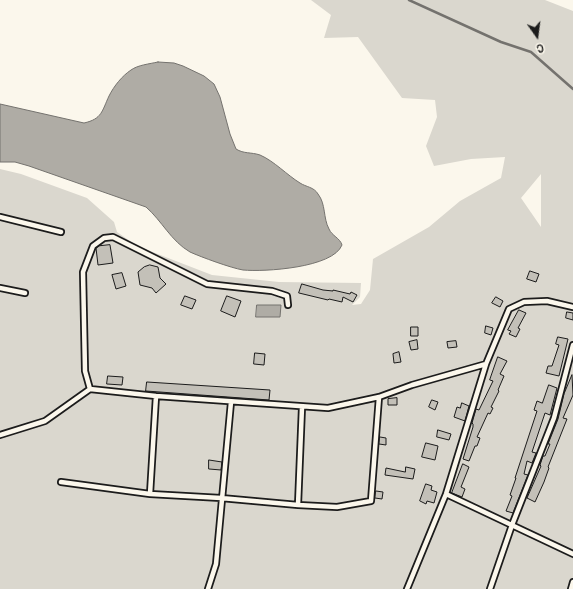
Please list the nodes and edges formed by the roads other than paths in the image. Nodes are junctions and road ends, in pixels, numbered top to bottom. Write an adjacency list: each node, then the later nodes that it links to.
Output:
1 (0, 217): 2 (lane)
2 (61, 232)
3 (0, 288): 4 (lane)
4 (26, 293)
5 (288, 305): 9 (lane)
6 (573, 307): 8 (lane)
7 (573, 345): 20 (lane)
8 (486, 364): 11 (lane); 17 (lane)
9 (90, 389): 10 (lane); 14 (lane)
10 (156, 396): 12 (lane); 16 (lane)
11 (380, 397): 13 (lane); 19 (lane)
12 (230, 402): 13 (lane); 18 (lane)
13 (302, 407): 19 (lane)
14 (0, 435)
15 (61, 482): 16 (lane)
16 (150, 494): 18 (lane)
17 (446, 494): 20 (lane); 24 (lane)
18 (221, 498): 19 (lane); 23 (lane)
19 (298, 505)
20 (512, 525): 21 (lane); 25 (lane)
21 (573, 554)
22 (573, 582): 26 (lane)
23 (208, 589)
24 (407, 589)
25 (490, 589)
26 (571, 589)

